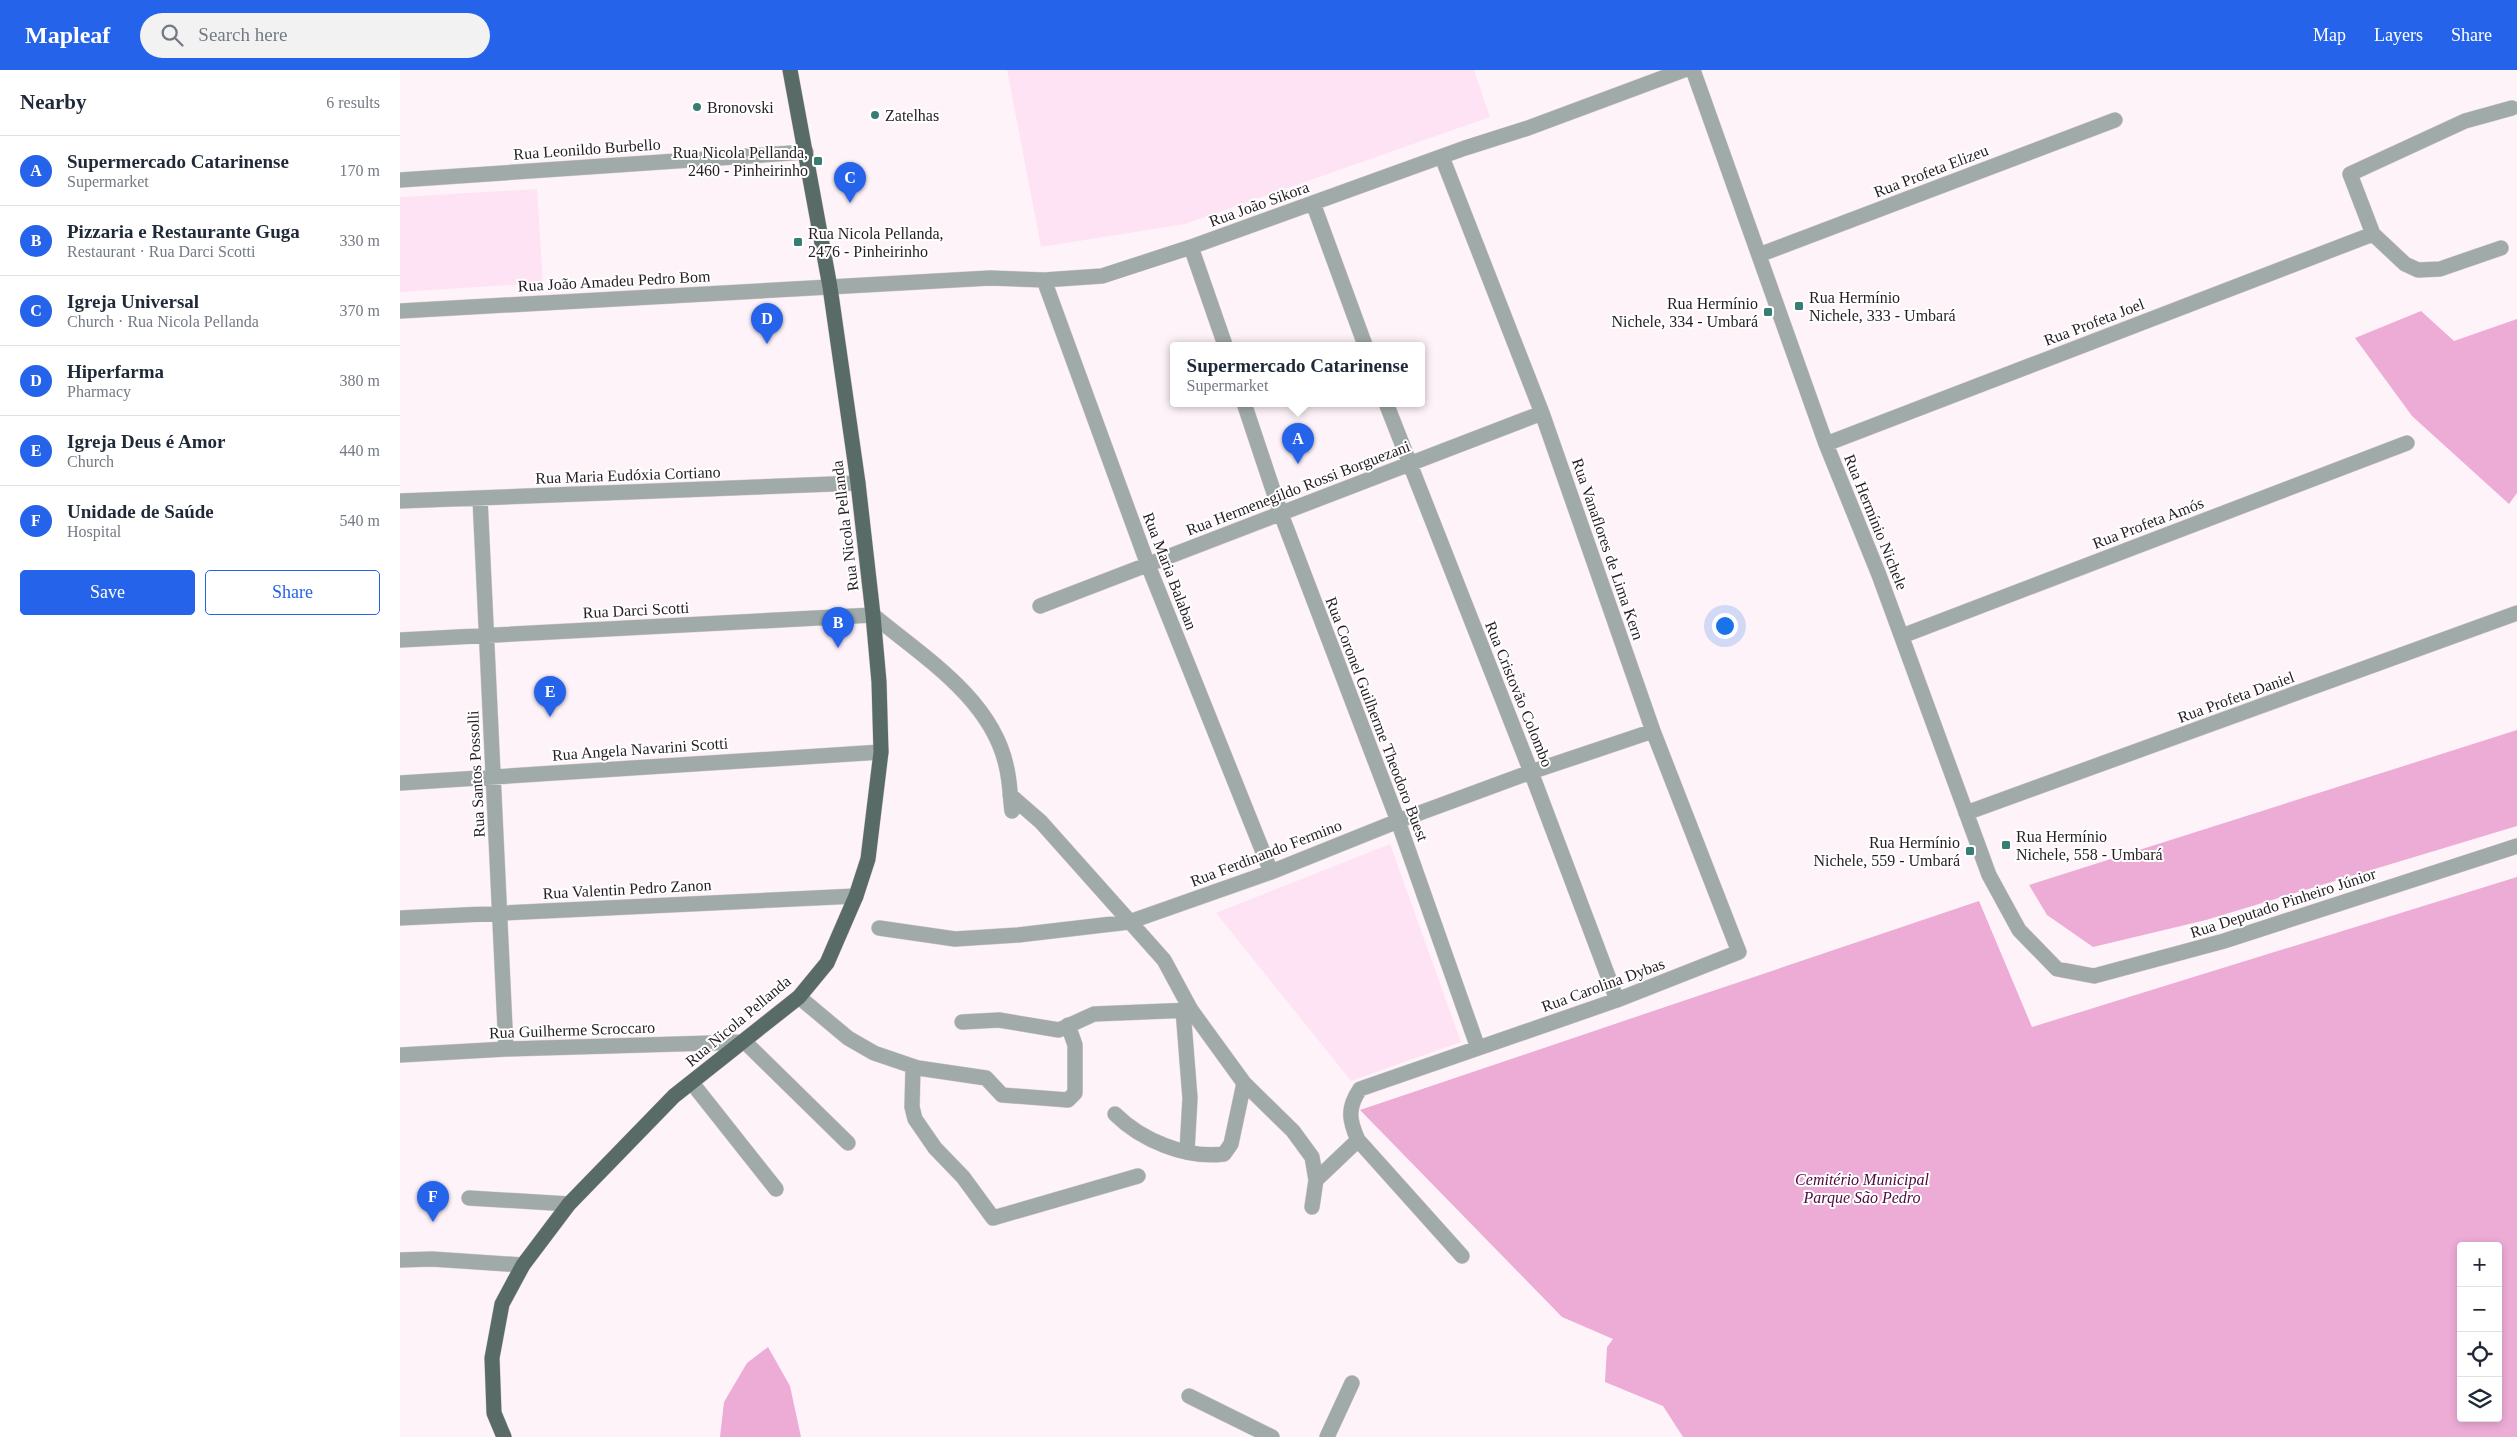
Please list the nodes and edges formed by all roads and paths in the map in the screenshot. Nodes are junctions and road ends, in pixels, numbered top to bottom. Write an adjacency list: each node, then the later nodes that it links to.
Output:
1 (790, 70): 6 (main road, Rua Nicola Pellanda)
2 (1684, 70): 7 (street, Rua João Sikora)
3 (1693, 70): 13 (street, Rua Hermínio Nichele)
4 (2512, 108): 10 (street)
5 (2115, 120): 13 (street, Rua Profeta Elizeu)
6 (806, 152): 8 (street, Rua Leonildo Burbello); 15 (main road, Rua Nicola Pellanda)
7 (1442, 157): 9 (street, Rua João Sikora); 21 (street, Rua Vanaflores de Lima Kern)
8 (400, 180)
9 (1313, 203): 11 (street, Rua João Sikora); 18 (street)
10 (2374, 234): 12 (street); 23 (street, Rua Profeta Joel)
11 (1192, 247): 14 (street, Rua João Sikora); 17 (street)
12 (2501, 248)
13 (1759, 255): 23 (street, Rua Hermínio Nichele)
14 (1044, 280): 15 (street, Rua João Sikora); 29 (street, Rua Maria Balaban)
15 (830, 287): 16 (street, Rua João Amadeu Pedro Bom); 25 (main road, Rua Nicola Pellanda)
16 (400, 311)
17 (1223, 342)
18 (1364, 342)
19 (1245, 407): 28 (street, Rua Coronel Guilherme Theodoro Buest)
20 (1388, 407): 24 (street, Rua Cristovão Colombo)
21 (1542, 413): 24 (street, Rua Hermenegildo Rossi Borguezani); 36 (street, Rua Vanaflores de Lima Kern)
22 (2407, 443): 34 (street, Rua Profeta Amós)
23 (1826, 444): 34 (street, Rua Hermínio Nichele)
24 (1409, 464): 28 (street, Rua Hermenegildo Rossi Borguezani); 38 (street, Rua Cristovão Colombo)
25 (858, 483): 26 (street, Rua Maria Eudóxia Cortiano); 32 (main road, Rua Nicola Pellanda)
26 (480, 498): 27 (street, Rua Maria Eudóxia Cortiano); 33 (street, Rua Santos Possolli)
27 (400, 501)
28 (1281, 514): 29 (street, Rua Hermenegildo Rossi Borguezani); 44 (street, Rua Coronel Guilherme Theodoro Buest)
29 (1148, 565): 30 (street, Rua Hermenegildo Rossi Borguezani); 46 (street, Rua Maria Balaban)
30 (1040, 606)
31 (2517, 613): 43 (street, Rua Profeta Daniel)
32 (873, 615): 33 (street, Rua Darci Scotti); 37 (main road, Rua Nicola Pellanda); 41 (street)
33 (487, 635): 35 (street, Rua Darci Scotti); 39 (street, Rua Santos Possolli)
34 (1902, 636): 43 (street, Rua Hermínio Nichele)
35 (400, 640)
36 (1653, 731): 38 (street, Rua Ferdinando Fermino); 52 (street, Rua Vanaflores de Lima Kern)
37 (881, 752): 39 (street, Rua Angela Navarini Scotti); 47 (main road, Rua Nicola Pellanda)
38 (1531, 772): 44 (street, Rua Ferdinando Fermino); 55 (street, Rua Cristovão Colombo)
39 (494, 776): 40 (street, Rua Angela Navarini Scotti); 48 (street, Rua Santos Possolli)
40 (400, 783)
41 (1010, 795): 42 (street); 50 (street)
42 (1012, 811)
43 (1966, 814): 53 (street, Rua Hermínio Nichele)
44 (1398, 820): 46 (street, Rua Ferdinando Fermino); 60 (street, Rua Coronel Guilherme Theodoro Buest)
45 (2517, 846): 53 (street, Rua Deputado Pinheiro Júnior)
46 (1271, 872): 50 (street, Rua Ferdinando Fermino)
47 (856, 896): 48 (street, Rua Valentin Pedro Zanon); 54 (main road, Rua Nicola Pellanda)
48 (500, 912): 49 (street, Rua Valentin Pedro Zanon); 61 (street, Rua Santos Possolli)
49 (400, 918)
50 (1129, 922): 51 (street, Rua Ferdinando Fermino); 56 (street)
51 (879, 928)
52 (1739, 952): 55 (street, Rua Carolina Dybas)
53 (2057, 969)
54 (799, 997): 59 (main road, Rua Nicola Pellanda); 63 (street)
55 (1617, 1000): 60 (street, Rua Carolina Dybas)
56 (1187, 1010): 58 (street); 65 (street); 69 (street)
57 (962, 1022): 58 (street)
58 (1068, 1024): 63 (street)
59 (745, 1042): 61 (street, Rua Guilherme Scroccaro); 64 (main road, Rua Nicola Pellanda); 68 (street)
60 (1478, 1048): 67 (street, Rua Carolina Dybas)
61 (506, 1049): 62 (street, Rua Guilherme Scroccaro)
62 (400, 1055)
63 (913, 1067): 70 (street)
64 (692, 1083): 72 (street); 74 (main road, Rua Nicola Pellanda)
65 (1244, 1083): 69 (street); 71 (street)
66 (1115, 1114): 69 (street)
67 (1358, 1140): 71 (street); 76 (street)
68 (848, 1143)
69 (1187, 1151)
70 (1138, 1176)
71 (1316, 1180): 75 (street)
72 (776, 1189)
73 (469, 1198): 74 (street)
74 (569, 1204): 78 (main road, Rua Nicola Pellanda)
75 (1312, 1207)
76 (1462, 1256)
77 (400, 1260): 78 (street)
78 (523, 1265): 81 (main road, Rua Nicola Pellanda)
79 (1352, 1383): 83 (street)
80 (1188, 1396): 82 (street)
81 (504, 1437)
82 (1272, 1437)
83 (1327, 1437)

